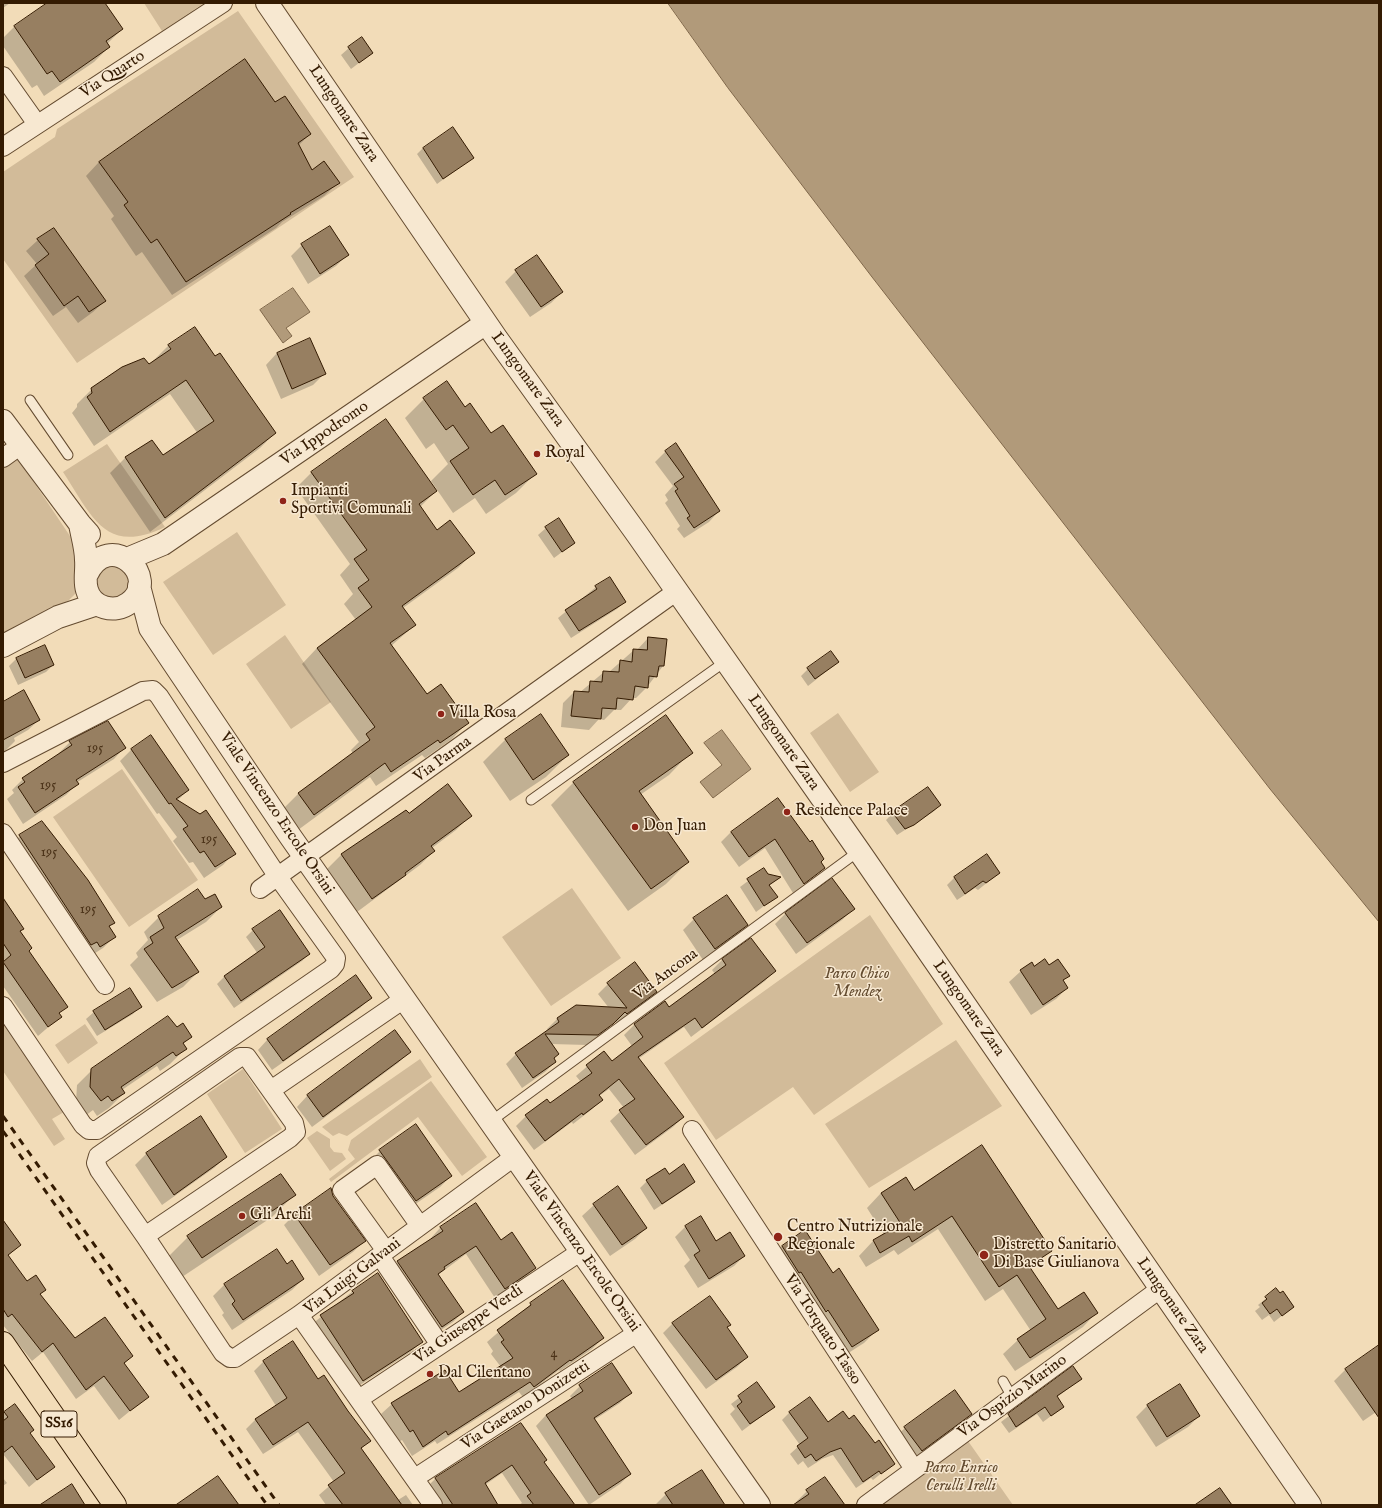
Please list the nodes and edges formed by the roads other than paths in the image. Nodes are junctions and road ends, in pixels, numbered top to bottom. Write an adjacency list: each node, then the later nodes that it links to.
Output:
1 (223, 3): 4 (street, Via Quarto)
2 (266, 3): 6 (street, Lungomare Zara)
3 (3, 76): 4 (street)
4 (37, 124): 5 (street, Via Quarto)
5 (3, 147)
6 (486, 323): 12 (street, Via Ippodromo); 15 (street, Lungomare Zara)
7 (30, 400): 9 (lane)
8 (10, 435): 10 (street); 11 (street)
9 (68, 455)
10 (3, 458)
11 (80, 524): 13 (street); 16 (street)
12 (163, 544): 13 (street, Via Ippodromo); 14 (street, Via Ippodromo)
13 (122, 557): 14 (street); 16 (street, Via Ippodromo)
14 (139, 582): 16 (street, Via Ippodromo); 17 (street)
15 (677, 592): 19 (street, Lungomare Zara); 24 (street, Via Parma)
16 (96, 595): 17 (street); 18 (street, Via Ippodromo)
17 (150, 628): 24 (street, Viale Vincenzo Ercole Orsini)
18 (3, 646)
19 (726, 661): 21 (lane); 23 (street, Lungomare Zara)
20 (3, 763): 25 (street)
21 (531, 800)
22 (3, 833): 27 (street)
23 (859, 851): 31 (lane, Via Ancona); 38 (street, Lungomare Zara)
24 (305, 858): 25 (street, Via Parma); 28 (street, Viale Vincenzo Ercole Orsini)
25 (278, 877): 26 (street, Via Parma); 29 (street)
26 (260, 889)
27 (105, 984)
28 (404, 999): 30 (street); 31 (street, Viale Vincenzo Ercole Orsini)
29 (3, 1006)
30 (271, 1090): 35 (street); 35 (street)
31 (490, 1122): 33 (street, Viale Vincenzo Ercole Orsini)
32 (692, 1130): 46 (street, Via Torquato Tasso)
33 (514, 1157): 34 (street, Via Luigi Galvani); 36 (street, Viale Vincenzo Ercole Orsini)
34 (420, 1226): 37 (street, Via Luigi Galvani); 37 (street)
35 (145, 1236): 39 (street)
36 (580, 1252): 40 (street, Viale Vincenzo Ercole Orsini); 42 (street, Via Giuseppe Verdi)
37 (383, 1253): 39 (street, Via Luigi Galvani); 42 (street)
38 (1160, 1289): 44 (street, Via Ospizio Marino); 52 (street, Lungomare Zara)
39 (300, 1315): 45 (street, Via Luigi Galvani)
40 (637, 1334): 47 (street, Via Gaetano Donizetti); 48 (street, Viale Vincenzo Ercole Orsini)
41 (3, 1343): 49 (main road, SS16)
42 (440, 1345): 45 (street, Via Giuseppe Verdi)
43 (1003, 1381): 44 (lane)
44 (1012, 1397): 46 (street, Via Ospizio Marino)
45 (359, 1399): 47 (street, Via Luigi Galvani)
46 (914, 1469): 51 (street, Via Ospizio Marino)
47 (415, 1478): 50 (street, Via Luigi Galvani)
48 (757, 1504)
49 (115, 1505)
50 (433, 1505)
51 (866, 1505)
52 (1310, 1505)

